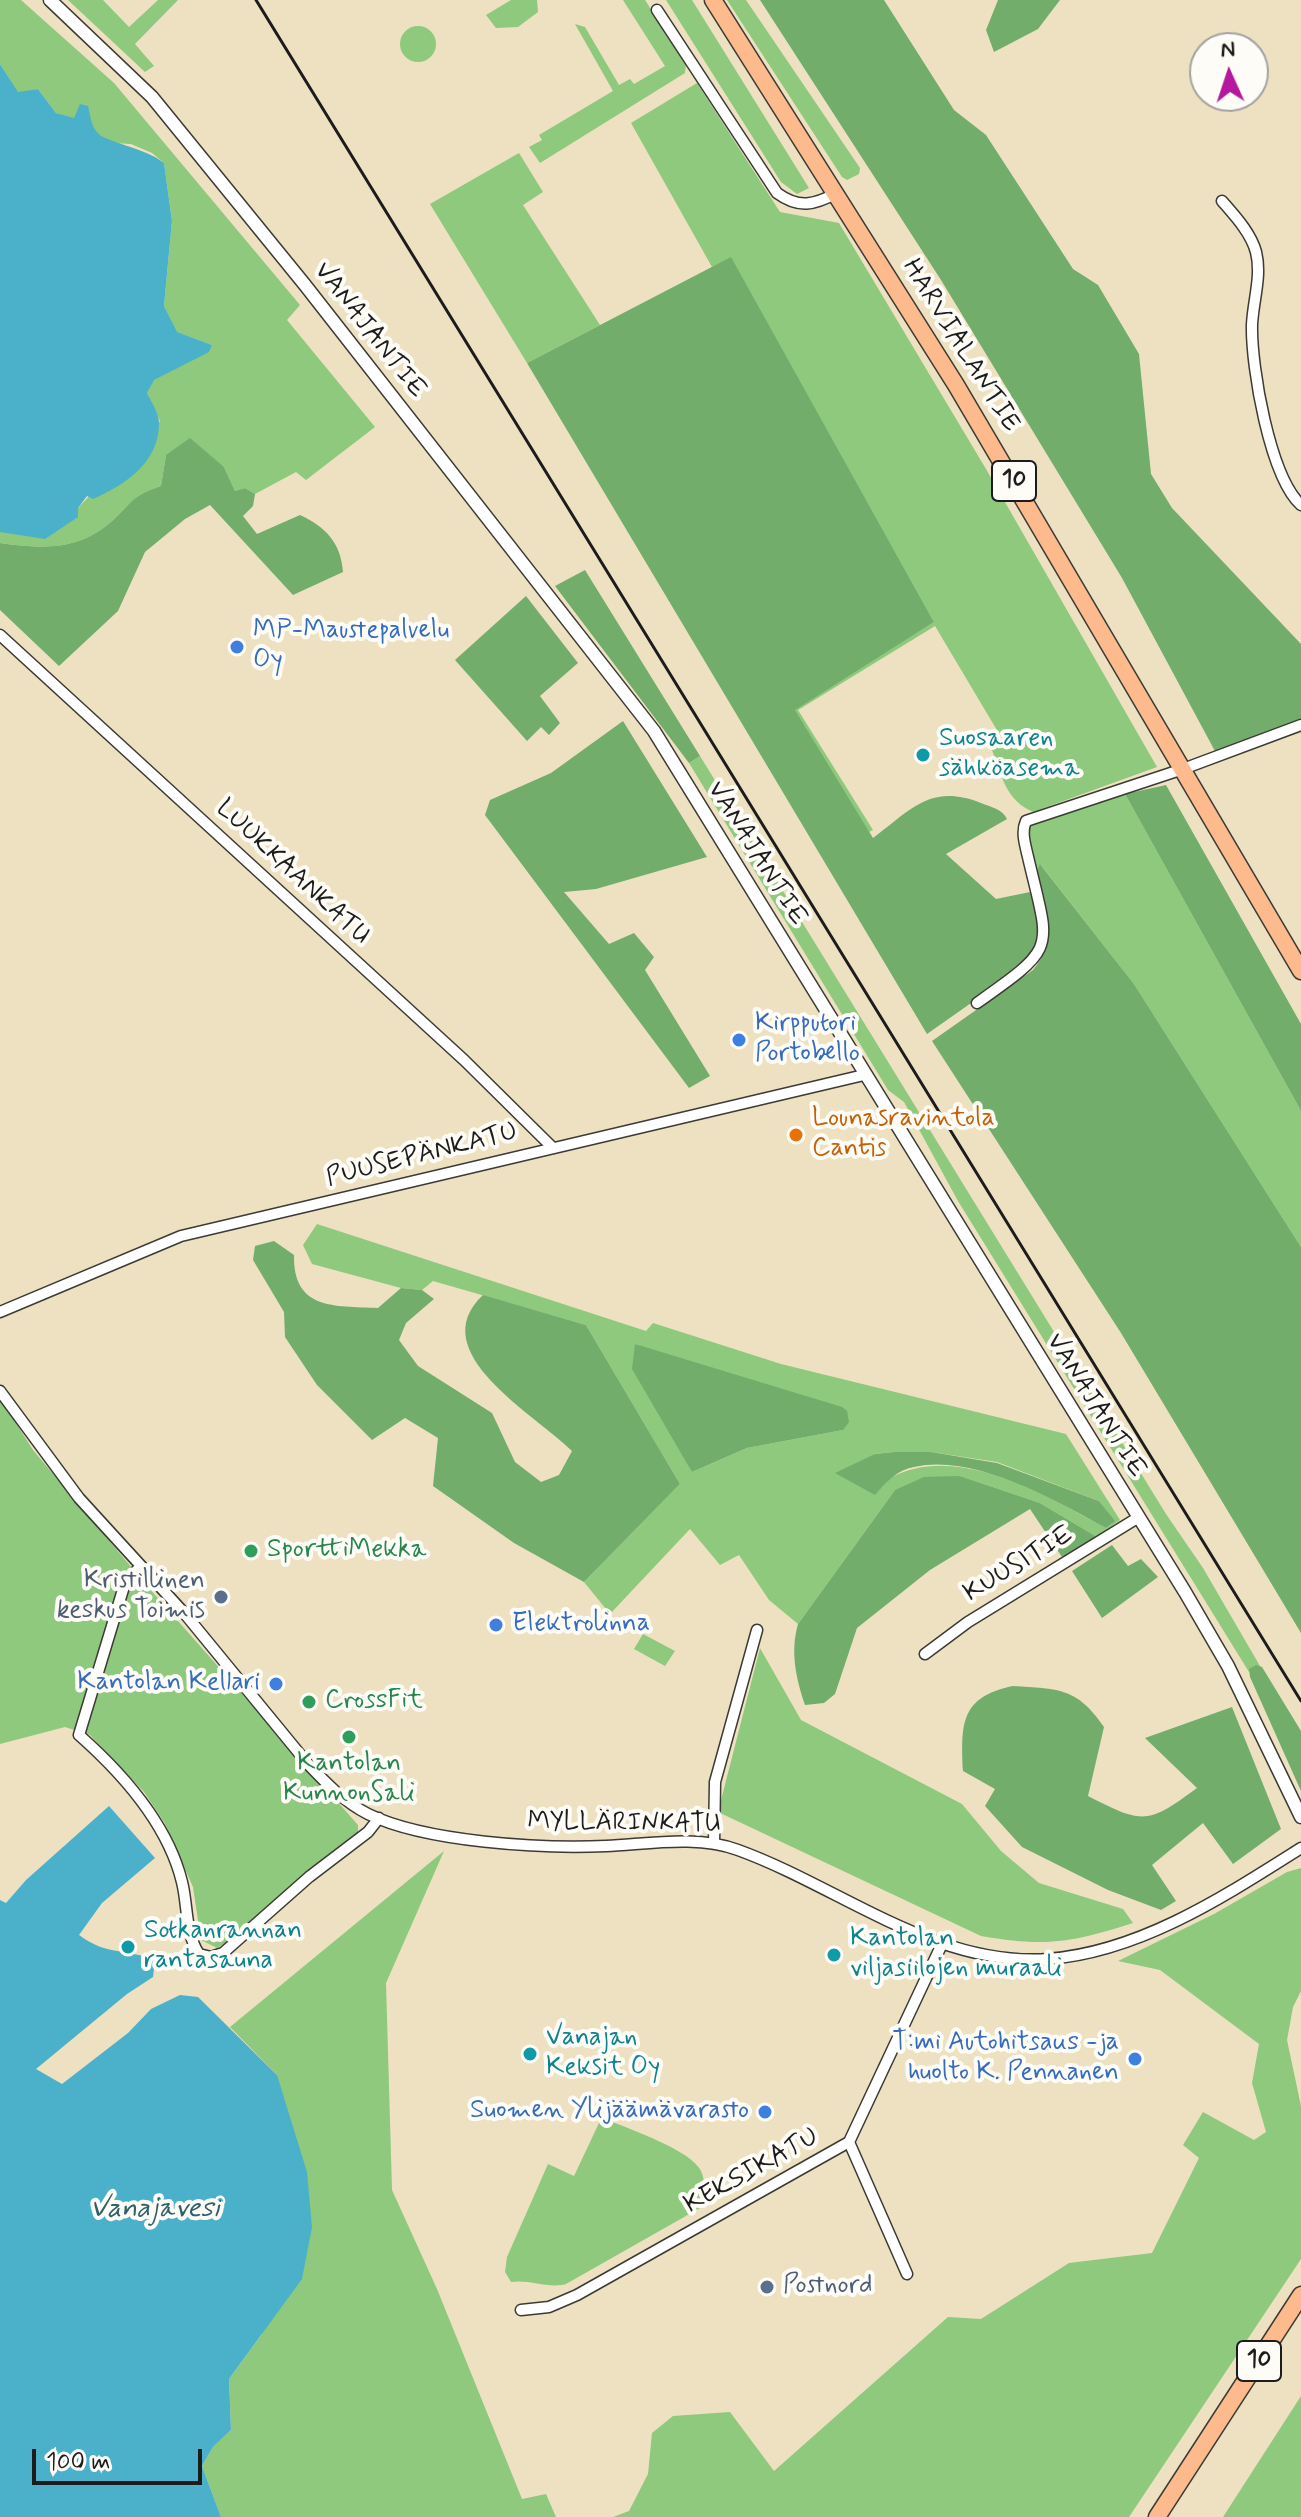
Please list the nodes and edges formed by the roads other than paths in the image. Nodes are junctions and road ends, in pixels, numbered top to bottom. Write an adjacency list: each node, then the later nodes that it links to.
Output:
1 (50, 0): 12 (street, VANAJANTIE)
2 (713, 0): 4 (highway, HARVIALANTIE / 10)
3 (657, 10): 4 (street)
4 (837, 193): 9 (highway, HARVIALANTIE / 10)
5 (1222, 201): 6 (street)
6 (1301, 505)
7 (0, 635): 13 (street, LUUKKAANKATU)
8 (1301, 725): 9 (street)
9 (1183, 769): 10 (highway, HARVIALANTIE / 10); 11 (street)
10 (1301, 971)
11 (977, 1003)
12 (864, 1075): 13 (street, PUUSEPÄNKATU); 16 (street, VANAJANTIE)
13 (552, 1147): 14 (street, PUUSEPÄNKATU)
14 (0, 1312)
15 (0, 1391): 17 (street, MYLLÄRINKATU)
16 (1139, 1517): 19 (street, KUUSITIE); 20 (street, VANAJANTIE)
17 (141, 1566): 21 (street, MYLLÄRINKATU); 21 (street)
18 (757, 1630): 22 (street)
19 (925, 1654)
20 (1301, 1817)
21 (379, 1818): 22 (street, MYLLÄRINKATU)
22 (714, 1844): 24 (street, MYLLÄRINKATU)
23 (1301, 1848): 24 (street, MYLLÄRINKATU)
24 (942, 1944): 25 (street, KEKSIKATU)
25 (849, 2142): 26 (street); 28 (street, KEKSIKATU)
26 (907, 2274)
27 (1301, 2296): 29 (highway, 10)
28 (521, 2310)
29 (1157, 2517)

